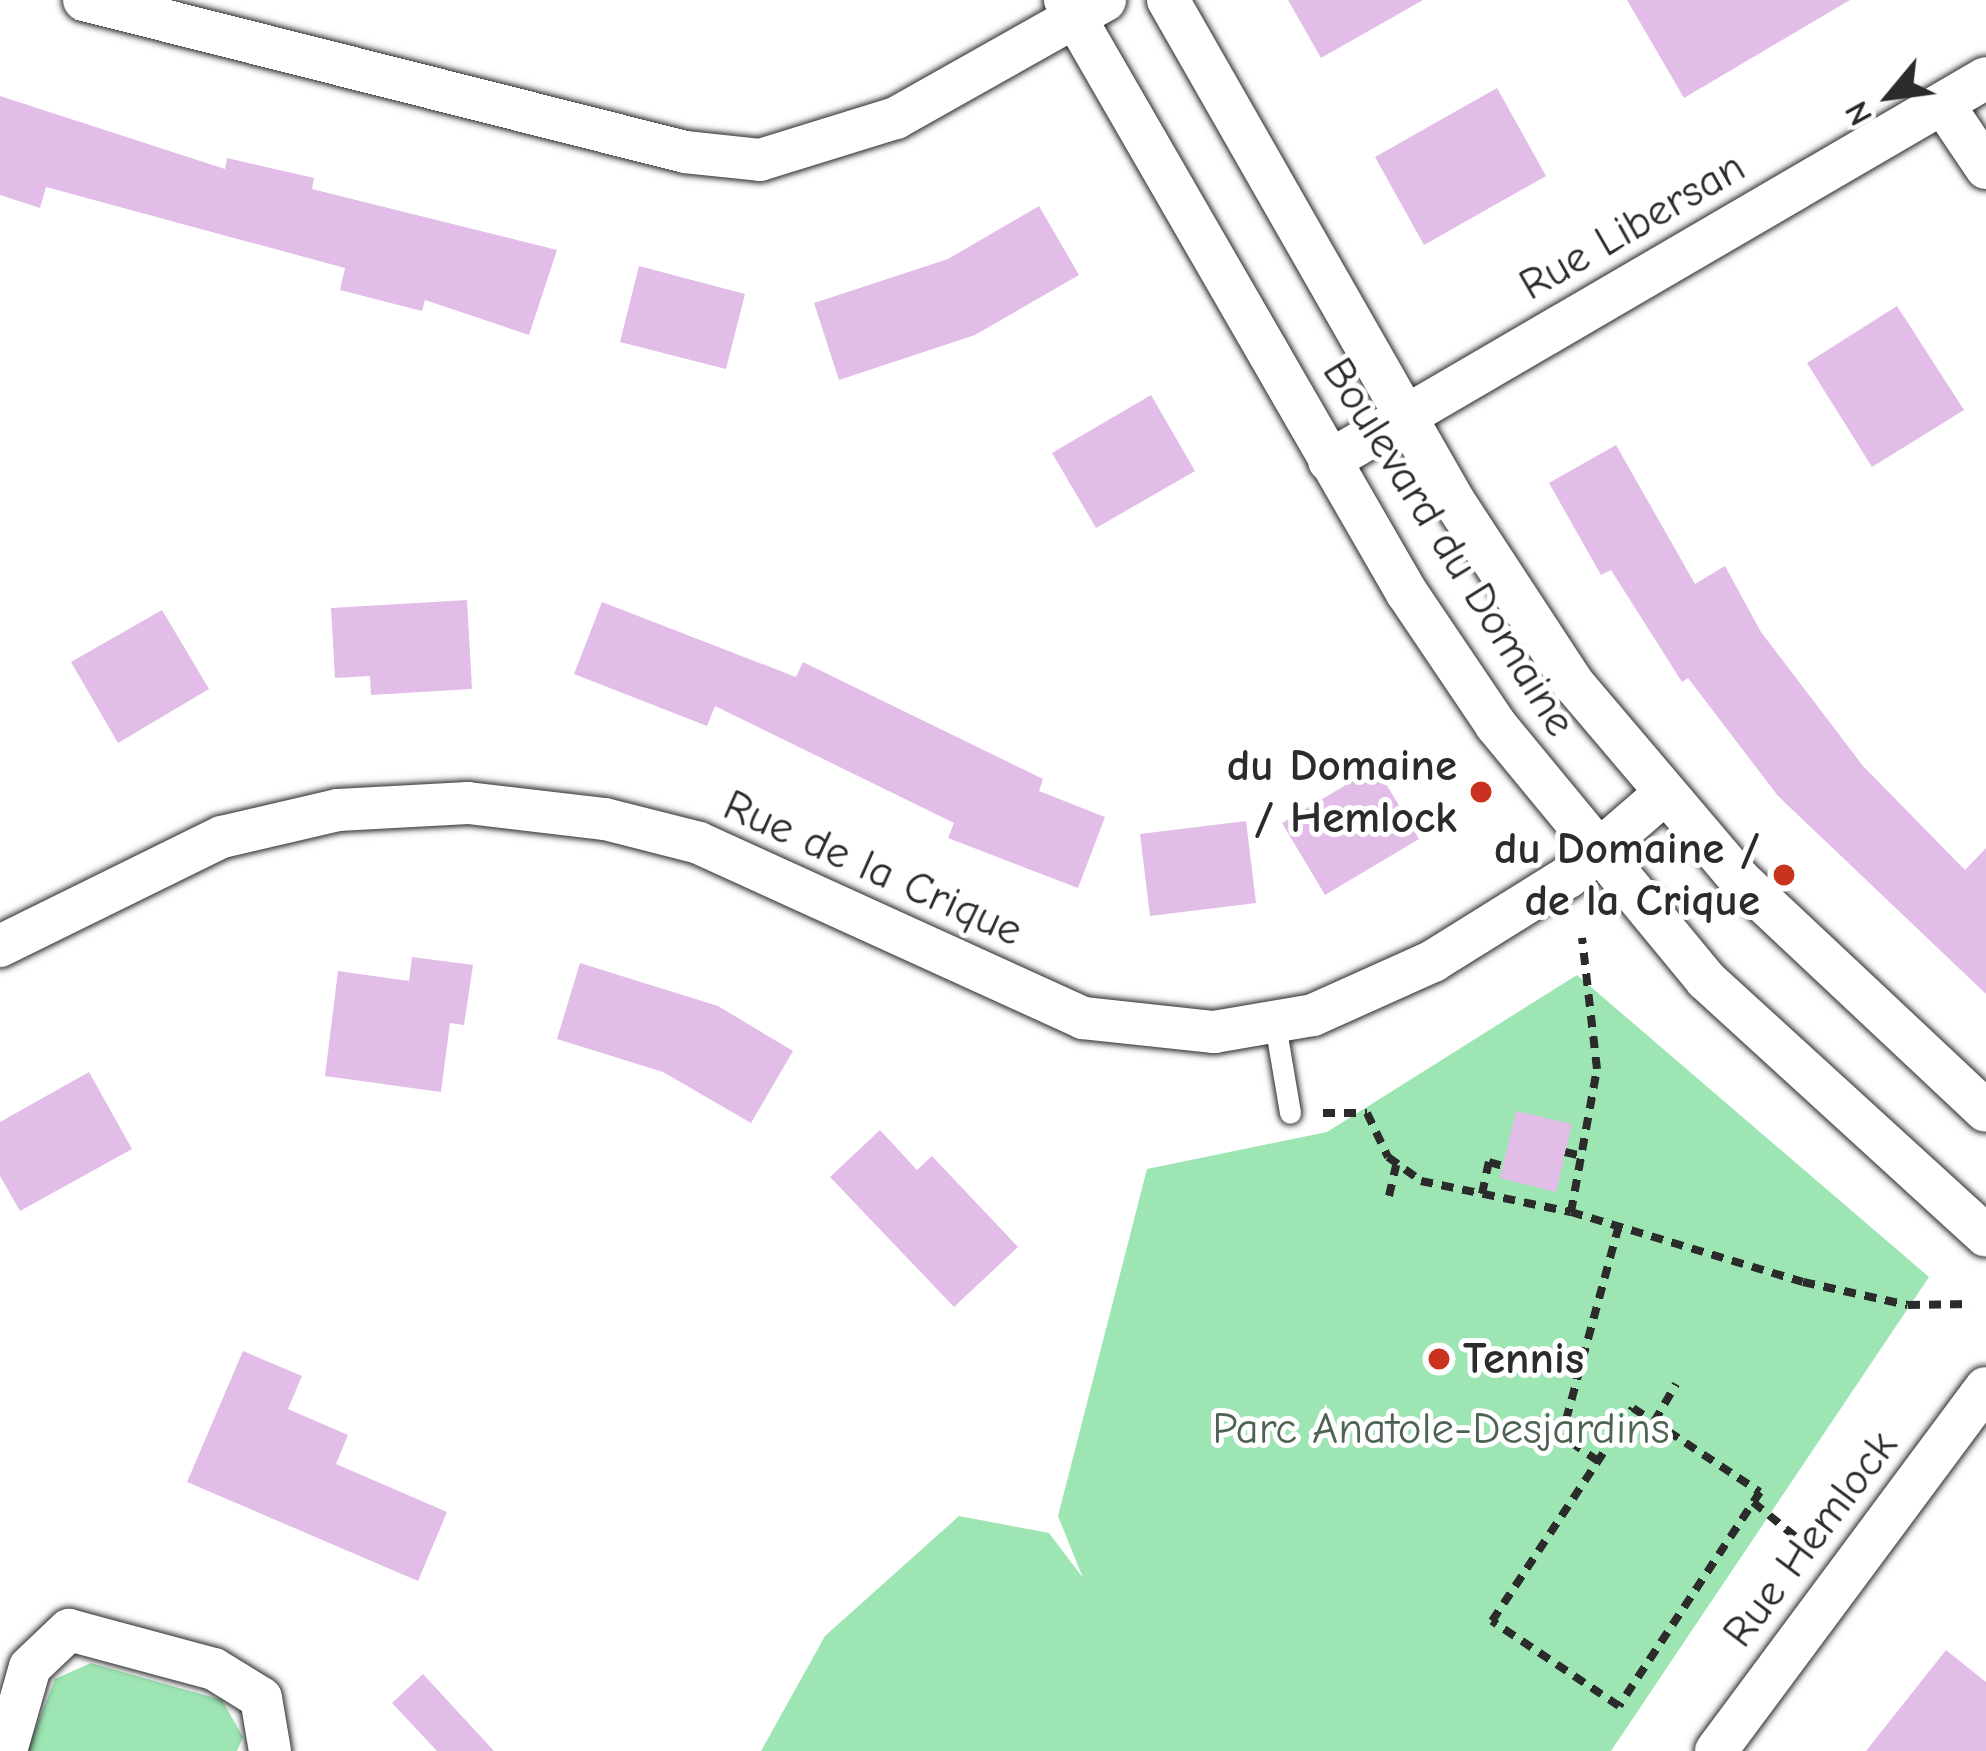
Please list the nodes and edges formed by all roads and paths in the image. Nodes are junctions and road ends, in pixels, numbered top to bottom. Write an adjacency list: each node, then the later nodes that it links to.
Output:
1 (84, 0): 3 (street)
2 (1168, 0): 7 (street, Boulevard du Domaine)
3 (1081, 6): 8 (street, Boulevard du Domaine)
4 (1986, 78): 5 (street, Rue Libersan)
5 (1943, 104): 6 (street); 7 (street, Rue Libersan)
6 (1986, 168)
7 (1406, 416): 8 (street, Rue Libersan); 9 (street, Boulevard du Domaine)
8 (1329, 461): 10 (street, Boulevard du Domaine)
9 (1662, 796): 10 (street, Rue de la Crique); 14 (street, Boulevard du Domaine)
10 (1596, 854): 13 (street, Rue de la Crique); 25 (street, Boulevard du Domaine)
11 (1582, 938): 18 (path)
12 (0, 946): 13 (street, Rue de la Crique)
13 (1275, 1024): 15 (lane)
14 (1986, 1111)
15 (1291, 1113)
16 (1367, 1113): 19 (path)
17 (1565, 1152): 18 (path)
18 (1582, 1156): 23 (path)
19 (1396, 1166): 21 (path); 22 (path)
20 (1503, 1166): 21 (path)
21 (1482, 1194): 23 (path)
22 (1389, 1196)
23 (1571, 1212): 24 (path)
24 (1618, 1228): 26 (path); 30 (path)
25 (1986, 1235)
26 (1971, 1304)
27 (1676, 1384): 29 (path)
28 (1986, 1388): 35 (street, Rue Hemlock)
29 (1654, 1422): 30 (path); 31 (path)
30 (1598, 1461): 31 (path)
31 (1754, 1502): 32 (path)
32 (1818, 1556)
33 (6, 1751): 34 (street)
34 (270, 1751)
35 (1716, 1751)

